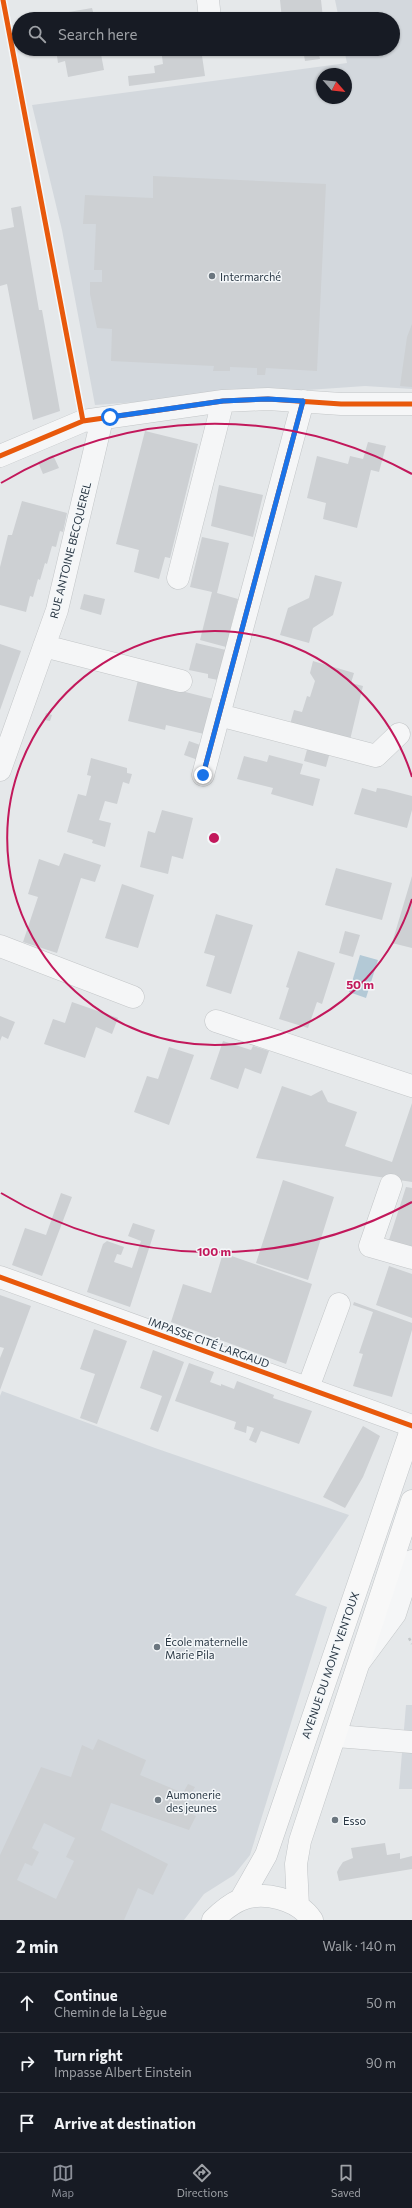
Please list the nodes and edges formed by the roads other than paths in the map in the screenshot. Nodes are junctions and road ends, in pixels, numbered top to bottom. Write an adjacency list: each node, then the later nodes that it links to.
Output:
1 (208, 0): 2 (street)
2 (209, 12)
3 (223, 401): 4 (street); 6 (street); 8 (street)
4 (303, 401): 5 (street); 11 (street)
5 (412, 404)
6 (102, 419): 7 (street); 9 (street, RUE ANTOINE BECQUEREL)
7 (0, 456)
8 (178, 578)
9 (44, 646): 10 (street); 13 (street, RUE ANTOINE BECQUEREL)
10 (181, 681)
11 (219, 715): 12 (street); 14 (street)
12 (399, 734)
13 (0, 770)
14 (203, 775)
15 (0, 946): 16 (street)
16 (133, 997)
17 (216, 1021): 18 (street)
18 (412, 1086)
19 (391, 1185): 20 (street)
20 (412, 1258)
21 (0, 1277): 23 (street, IMPASSE CITÉ LARGAUD)
22 (338, 1304): 23 (street)
23 (308, 1388): 24 (street, IMPASSE CITÉ LARGAUD)
24 (412, 1427): 26 (main road, AVENUE DU MONT VENTOUX)
25 (412, 1505): 26 (street); 28 (main road)
26 (384, 1510): 31 (main road, AVENUE DU MONT VENTOUX)
27 (412, 1561): 28 (street)
28 (361, 1661): 29 (main road)
29 (336, 1736): 30 (street); 32 (main road)
30 (412, 1742)
31 (241, 1899): 32 (main road); 33 (main road)
32 (305, 1913)
33 (212, 1920)

